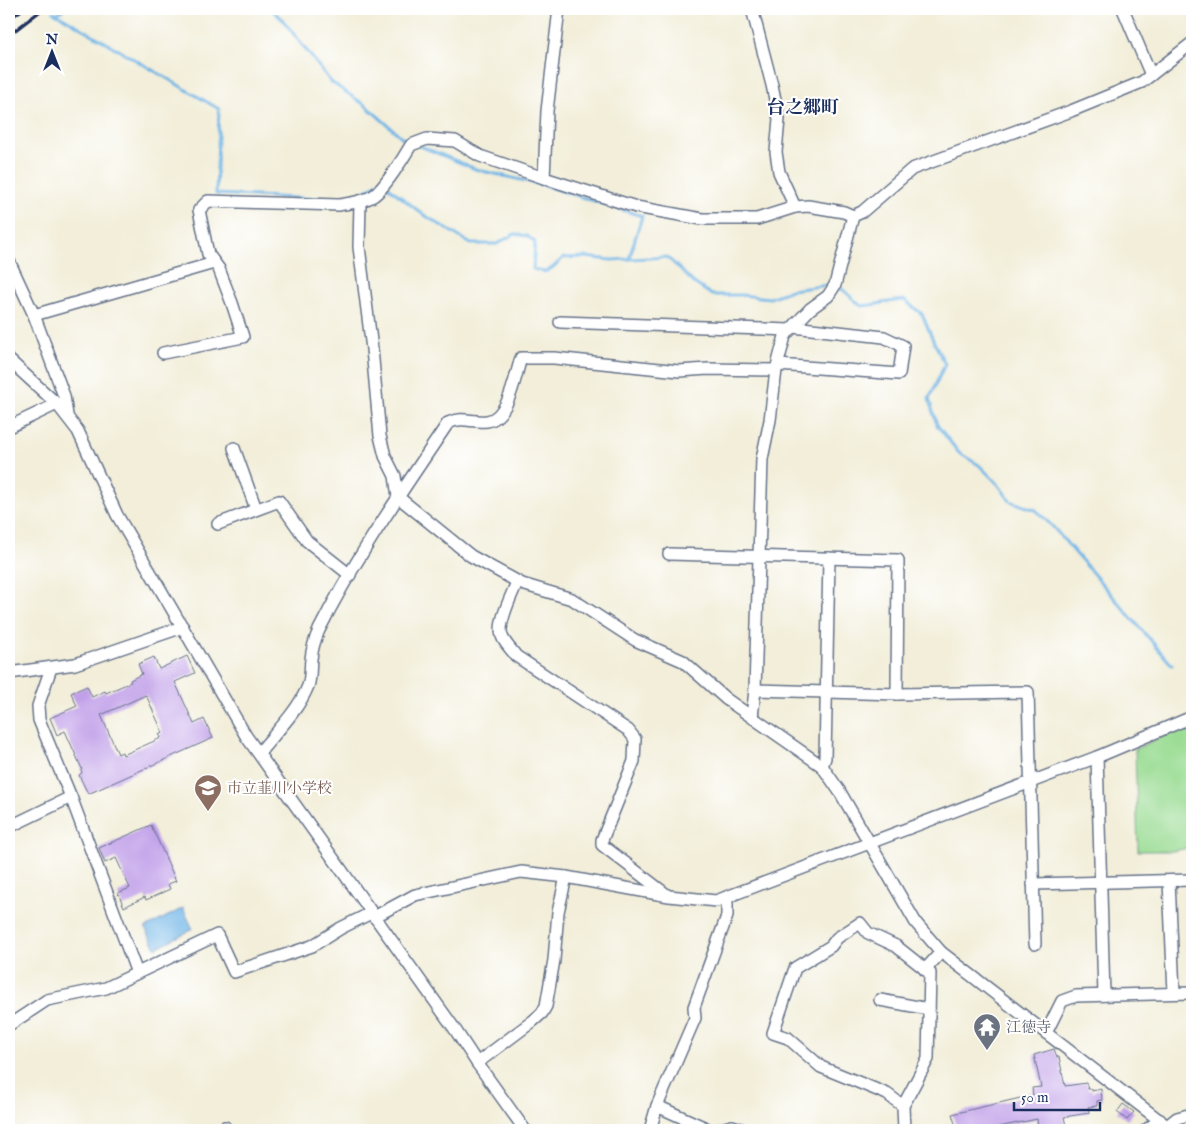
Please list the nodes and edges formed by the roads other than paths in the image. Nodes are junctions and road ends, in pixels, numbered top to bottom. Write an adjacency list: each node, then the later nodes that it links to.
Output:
1 (559, 9): 6 (street)
2 (752, 9): 8 (street)
3 (1124, 9): 5 (street)
4 (1192, 43): 5 (street)
5 (1151, 75): 9 (street)
6 (544, 178): 7 (street); 8 (street)
7 (360, 202): 11 (street); 22 (street)
8 (795, 207): 9 (street)
9 (853, 216): 14 (street)
10 (9, 261): 12 (street)
11 (214, 263): 12 (street); 15 (street)
12 (34, 315): 19 (street)
13 (560, 322): 14 (street)
14 (791, 328): 17 (street); 17 (street)
15 (163, 353)
16 (9, 360): 18 (street)
17 (777, 367): 22 (street); 26 (street)
18 (57, 404): 19 (street); 20 (street)
19 (67, 416): 30 (street)
20 (9, 427)
21 (234, 448): 23 (street)
22 (398, 497): 28 (street); 29 (street)
23 (256, 510): 24 (street); 28 (street)
24 (218, 524)
25 (669, 554): 26 (street)
26 (759, 556): 27 (street); 33 (street)
27 (829, 558): 34 (street); 35 (street)
28 (350, 575): 38 (street)
29 (517, 582): 36 (street); 50 (street)
30 (183, 628): 31 (street); 38 (street)
31 (51, 668): 32 (street); 42 (street)
32 (9, 673)
33 (755, 690): 34 (street); 36 (street)
34 (826, 692): 35 (street); 40 (street)
35 (897, 694): 41 (street)
36 (752, 717): 40 (street)
37 (1192, 717): 39 (street)
38 (259, 753): 52 (street)
39 (1097, 757): 41 (street); 48 (street)
40 (822, 766): 44 (street)
41 (1031, 782): 44 (street); 49 (street)
42 (72, 797): 43 (street); 56 (street)
43 (9, 827)
44 (870, 843): 51 (street); 54 (street)
45 (566, 877): 50 (street); 52 (street); 64 (street)
46 (1192, 880): 47 (street)
47 (1169, 881): 48 (street); 57 (street)
48 (1102, 882): 49 (street); 59 (street)
49 (1033, 884): 53 (street)
50 (669, 896): 51 (street)
51 (727, 897): 65 (street)
52 (372, 915): 56 (street); 64 (street)
53 (1035, 944)
54 (942, 952): 55 (street); 63 (street)
55 (925, 970): 61 (street); 66 (street)
56 (138, 973): 62 (street)
57 (1174, 993): 58 (street); 59 (street)
58 (1192, 993)
59 (1104, 995): 63 (street)
60 (880, 1000): 61 (street)
61 (929, 1009): 66 (street)
62 (9, 1025)
63 (1046, 1033): 68 (street)
64 (476, 1063): 69 (street)
65 (657, 1106): 70 (street); 71 (street)
66 (902, 1106): 74 (street)
67 (1192, 1114): 68 (street)
68 (1166, 1125): 75 (street)
69 (525, 1130)
70 (650, 1130)
71 (710, 1130)
72 (717, 1130): 73 (street)
73 (744, 1130)
74 (904, 1130)
75 (1146, 1130)

